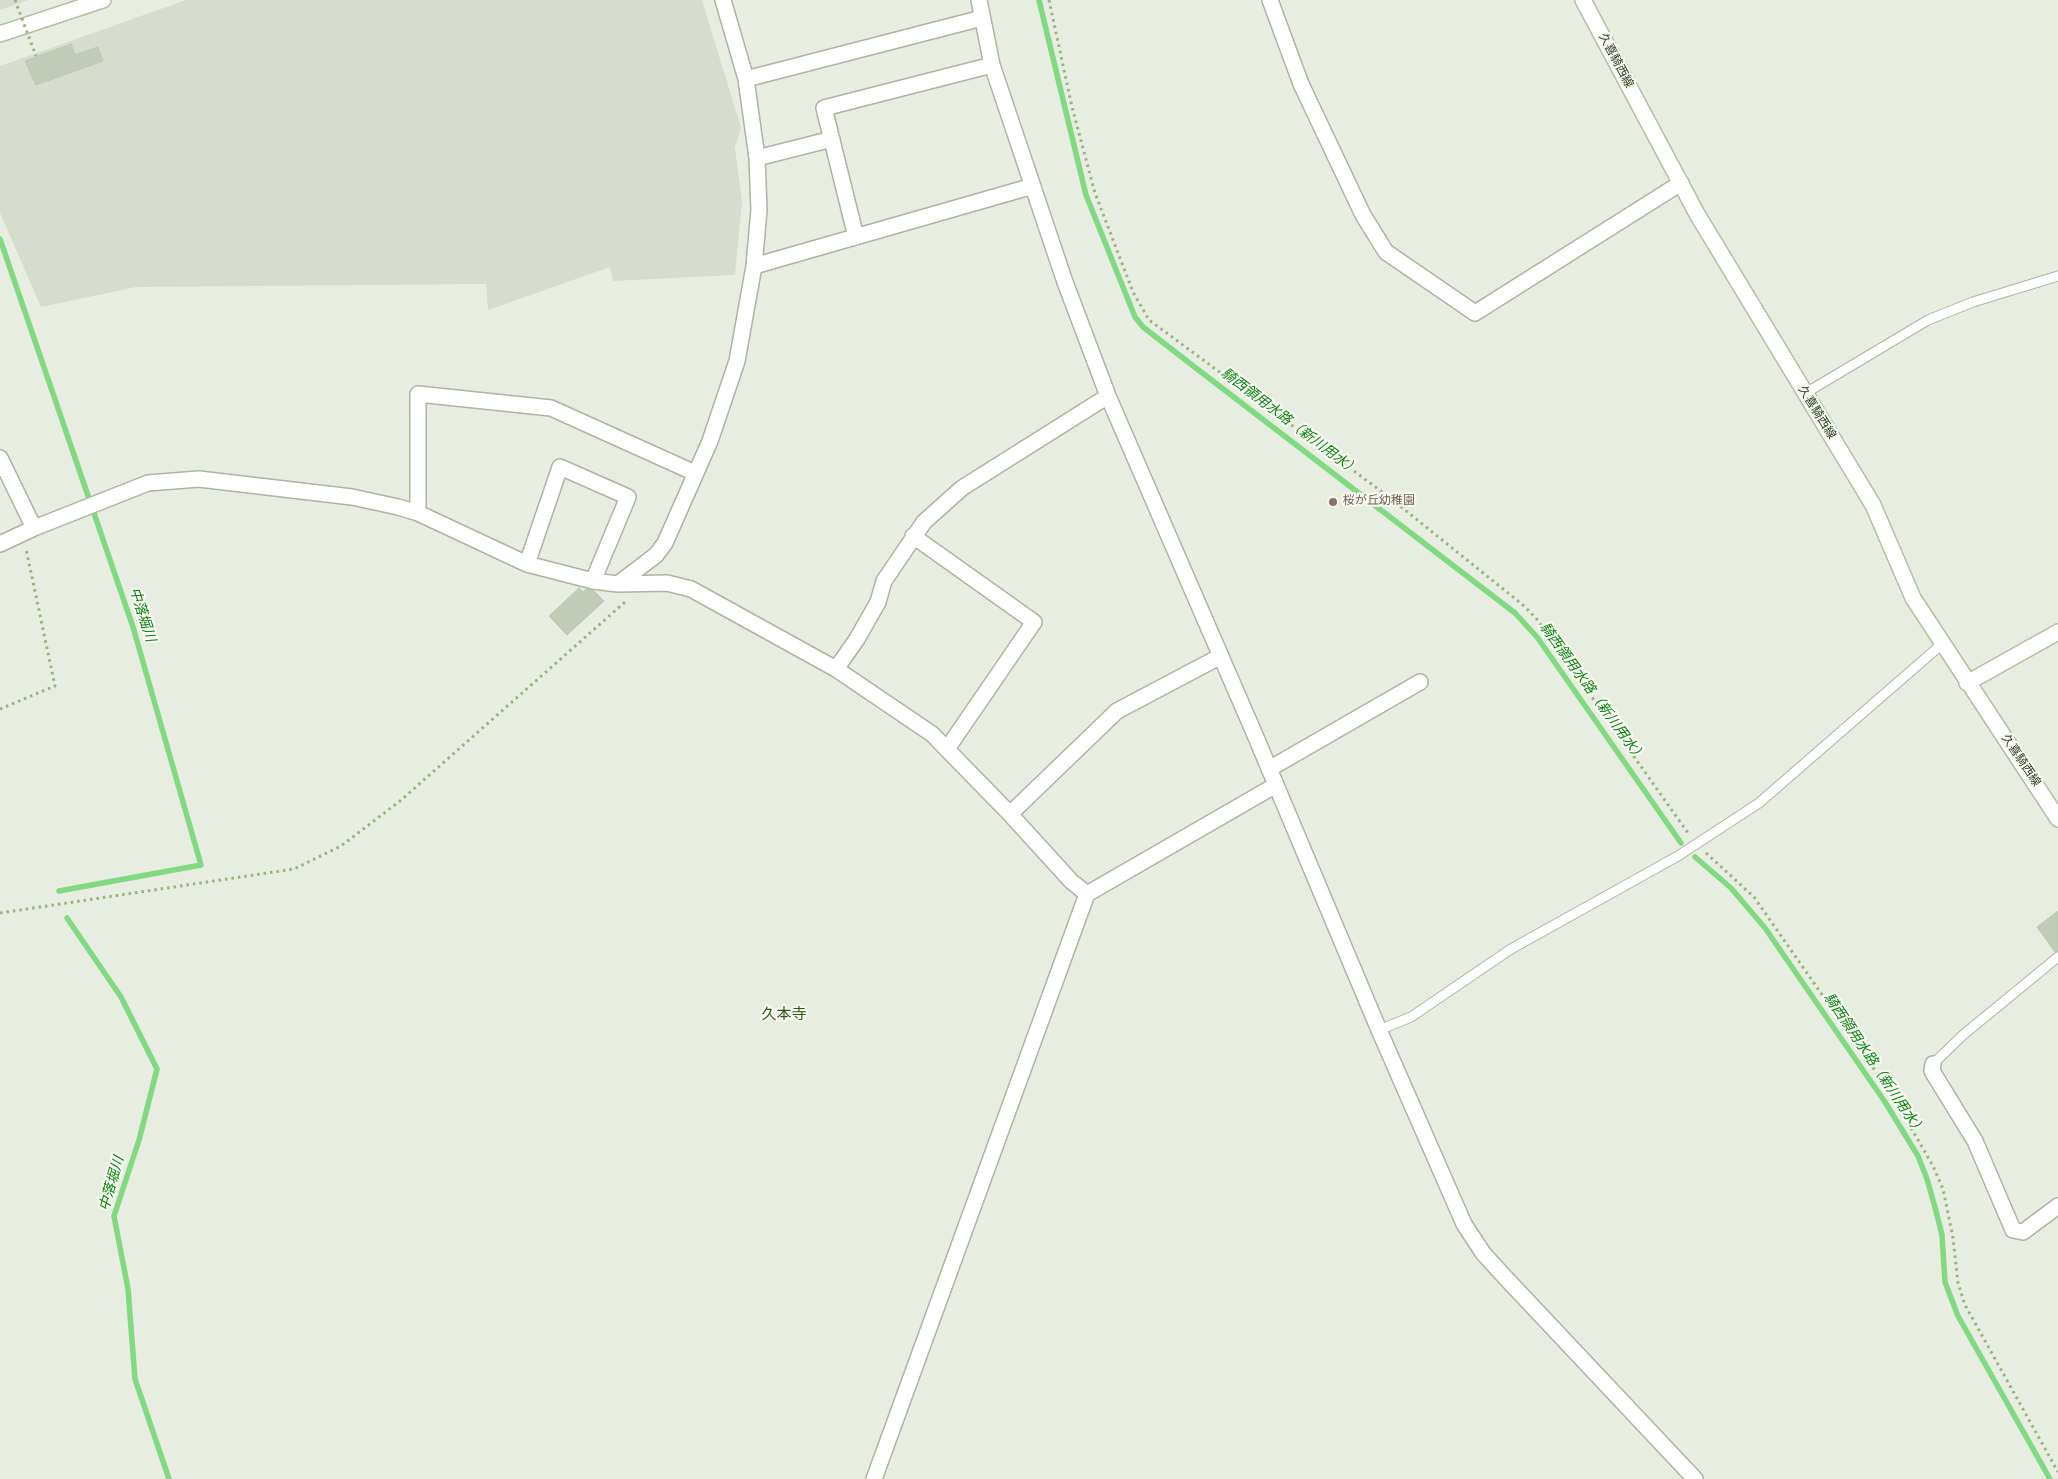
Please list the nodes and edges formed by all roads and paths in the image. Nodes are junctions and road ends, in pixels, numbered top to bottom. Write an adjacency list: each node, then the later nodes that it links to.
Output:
1 (15, 0): 10 (path, bridge)
2 (103, 0): 9 (street)
3 (723, 0): 12 (street)
4 (979, 0): 8 (street)
5 (1049, 0): 44 (path)
6 (1270, 0): 15 (street)
7 (1583, 0): 15 (street, 久喜騎西線)
8 (982, 18): 11 (street); 12 (street)
9 (0, 34)
10 (36, 56)
11 (992, 65): 13 (street); 16 (street)
12 (746, 79): 14 (street)
13 (832, 139): 14 (street); 17 (street)
14 (757, 158): 18 (street)
15 (1681, 183): 20 (street, 久喜騎西線)
16 (1033, 186): 17 (street); 21 (street)
17 (856, 237): 18 (street)
18 (754, 266): 23 (street)
19 (2058, 276): 20 (lane)
20 (1804, 394): 33 (street, 久喜騎西線)
21 (1108, 396): 26 (street); 34 (street)
22 (0, 458): 25 (street)
23 (696, 473): 24 (street); 30 (street)
24 (418, 513): 25 (street); 28 (street)
25 (29, 530): 27 (street); 38 (path)
26 (913, 536): 35 (street); 39 (street)
27 (0, 544)
28 (527, 564): 29 (street); 29 (street)
29 (593, 581): 30 (street)
30 (618, 584): 31 (street)
31 (645, 584): 35 (street); 46 (path)
32 (2058, 632): 37 (street)
33 (1942, 644): 37 (street, 久喜騎西線); 44 (lane)
34 (1221, 656): 40 (street); 42 (street)
35 (836, 669): 39 (street)
36 (1420, 682): 40 (street)
37 (1967, 683): 43 (street, 久喜騎西線)
38 (0, 709)
39 (946, 749): 42 (street)
40 (1269, 769): 41 (street)
41 (1276, 784): 45 (street); 48 (street)
42 (1010, 814): 45 (street)
43 (2058, 819)
44 (1697, 844): 48 (lane); 51 (path)
45 (1087, 894): 52 (street)
46 (0, 914)
47 (2058, 957): 49 (lane)
48 (1379, 1030): 53 (street)
49 (1933, 1064): 50 (street)
50 (2058, 1206)
51 (2058, 1472)
52 (874, 1479)
53 (1695, 1479)

